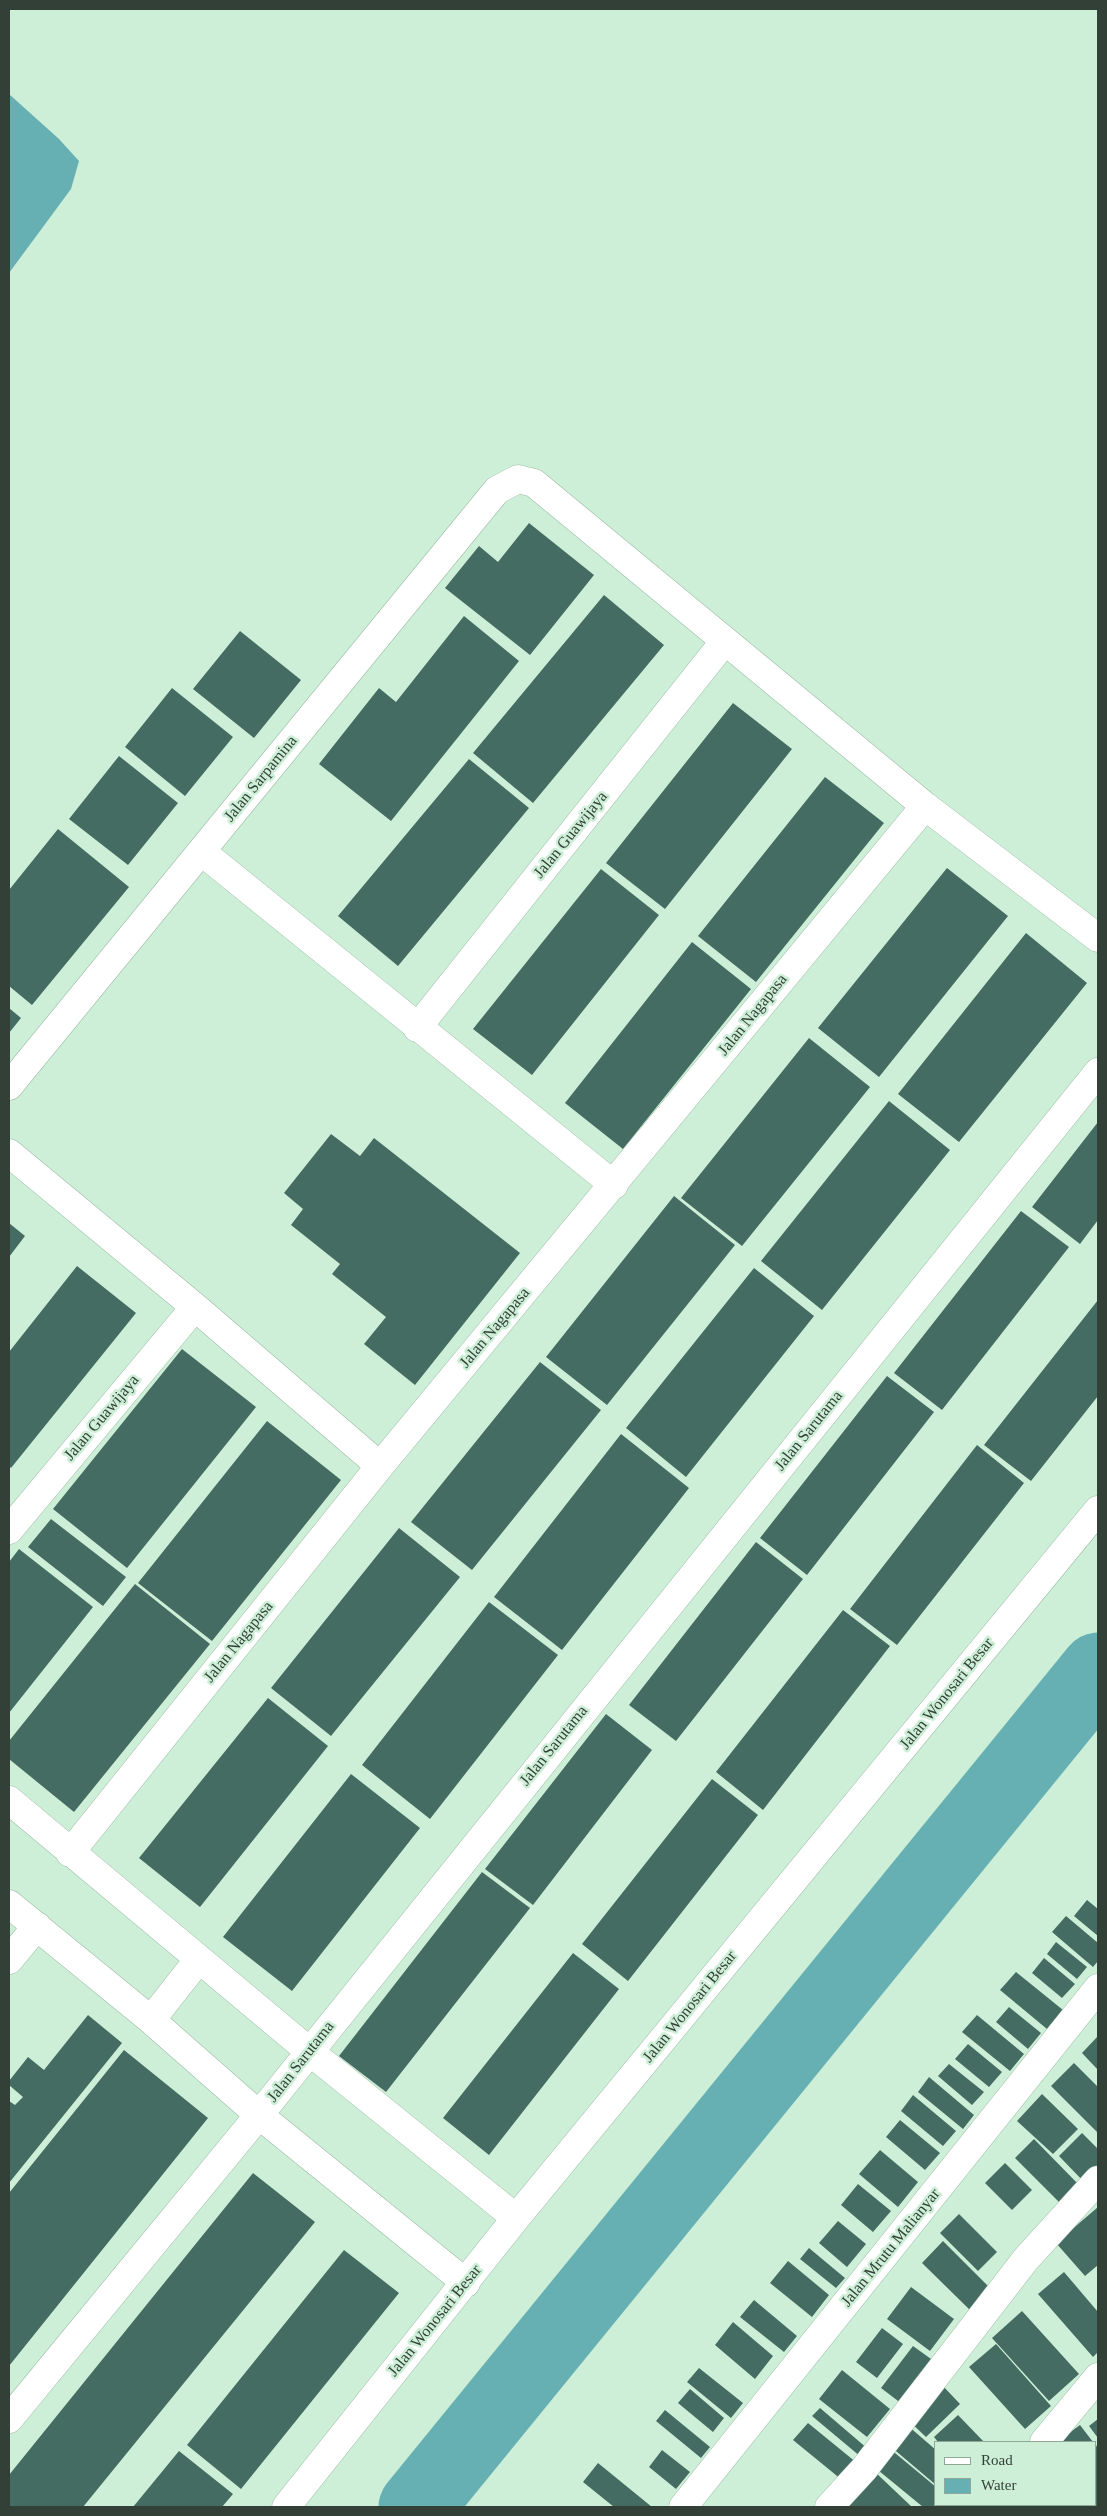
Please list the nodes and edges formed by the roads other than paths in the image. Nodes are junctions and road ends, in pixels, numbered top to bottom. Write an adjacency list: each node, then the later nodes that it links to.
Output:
1 (724, 642): 2 (street); 3 (street, Jalan Sarpamina); 5 (street, Jalan Guawijaya)
2 (925, 806): 4 (street); 9 (street, Jalan Nagapasa)
3 (202, 852): 5 (street); 7 (street, Jalan Sarpamina)
4 (1098, 938)
5 (417, 1028): 9 (street)
6 (1098, 1072): 22 (street, Jalan Sarutama)
7 (9, 1086)
8 (9, 1153): 10 (street)
9 (614, 1185): 11 (street, Jalan Nagapasa)
10 (195, 1307): 11 (street); 13 (street, Jalan Guawijaya)
11 (380, 1466): 15 (street, Jalan Nagapasa)
12 (1098, 1510): 25 (street, Jalan Wonosari Besar)
13 (9, 1530)
14 (9, 1800): 15 (street)
15 (70, 1853): 18 (street)
16 (9, 1904): 17 (street)
17 (37, 1926): 19 (street); 21 (street)
18 (200, 1959): 21 (street); 22 (street)
19 (9, 1960)
20 (1098, 1988): 31 (street, Jalan Mrutu Malianyar)
21 (151, 2020): 23 (street)
22 (309, 2050): 23 (street, Jalan Sarutama); 25 (street)
23 (259, 2115): 26 (street); 28 (street, Jalan Sarutama)
24 (1098, 2180): 32 (street)
25 (516, 2218): 26 (street, Jalan Wonosari Besar)
26 (466, 2283): 30 (street, Jalan Wonosari Besar)
27 (1098, 2377): 29 (street)
28 (9, 2419)
29 (1045, 2441)
30 (286, 2507)
31 (683, 2507)
32 (829, 2507)

